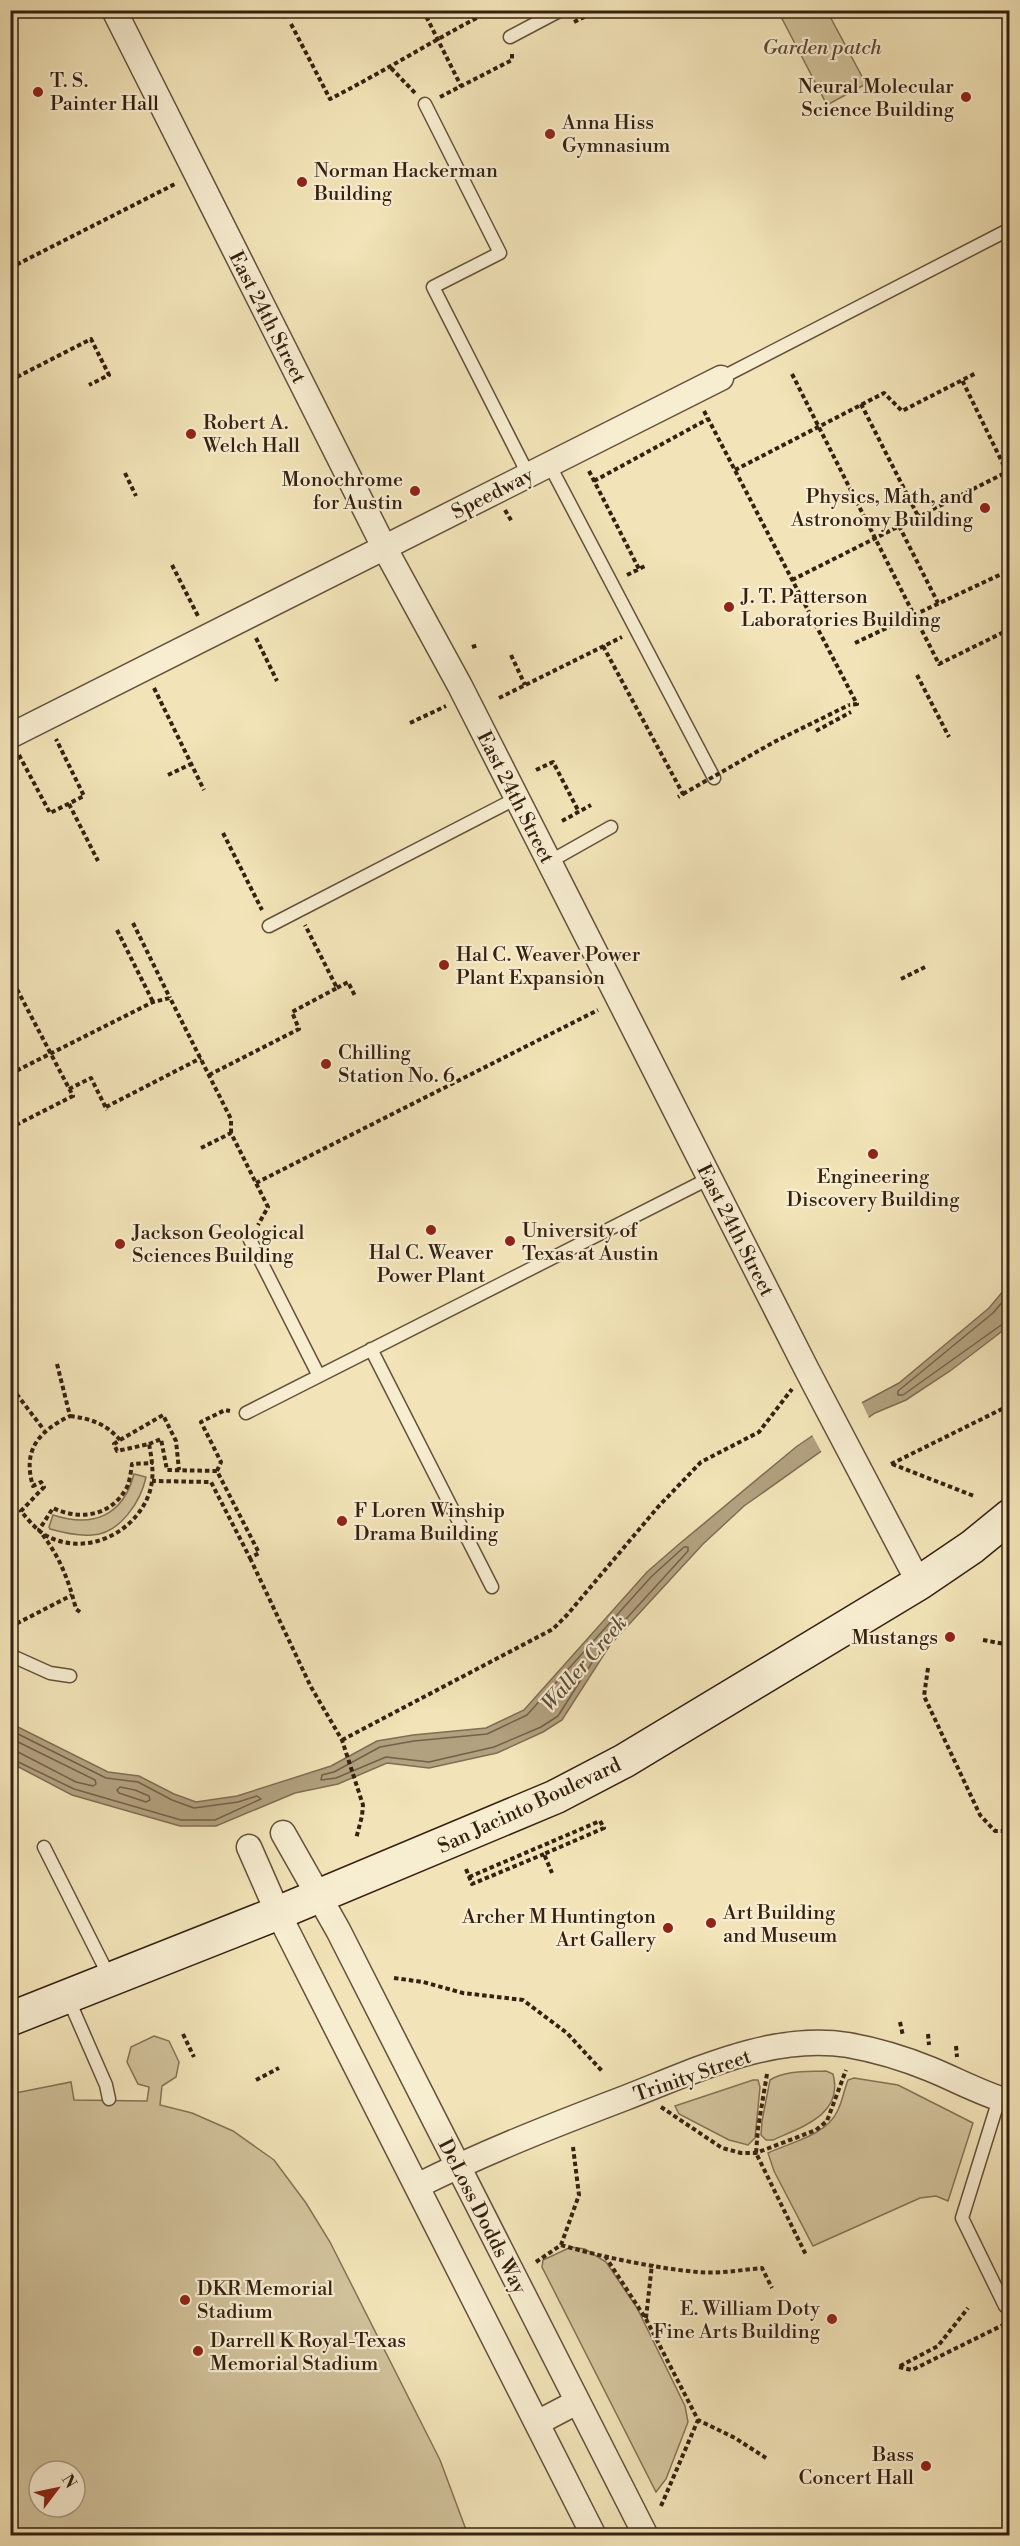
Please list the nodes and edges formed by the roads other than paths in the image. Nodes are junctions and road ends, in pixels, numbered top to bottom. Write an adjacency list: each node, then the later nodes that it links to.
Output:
1 (114, 10): 9 (street, East 24th Street)
2 (561, 10): 3 (lane)
3 (510, 37)
4 (426, 104): 8 (lane)
5 (1010, 229): 6 (lane, Speedway)
6 (721, 378): 7 (street, Speedway)
7 (549, 464): 8 (street, Speedway); 11 (lane)
8 (528, 474): 9 (street, Speedway)
9 (384, 548): 10 (street, Speedway); 12 (street, East 24th Street)
10 (13, 742)
11 (714, 778)
12 (517, 798): 14 (street, East 24th Street); 15 (lane)
13 (611, 827): 14 (lane)
14 (549, 862): 16 (street, East 24th Street)
15 (269, 926)
16 (710, 1178): 18 (lane); 22 (street, East 24th Street)
17 (250, 1240): 19 (lane)
18 (371, 1349): 19 (lane); 23 (lane)
19 (319, 1376): 20 (lane)
20 (246, 1413)
21 (1010, 1516): 22 (street, San Jacinto Boulevard)
22 (919, 1583): 29 (street, San Jacinto Boulevard)
23 (492, 1587)
24 (10, 1655): 25 (lane)
25 (70, 1676)
26 (284, 1833): 29 (street, DeLoss Dodds Way)
27 (44, 1847): 31 (lane)
28 (249, 1847): 30 (street)
29 (320, 1896): 30 (street, San Jacinto Boulevard); 36 (street, DeLoss Dodds Way)
30 (278, 1913): 31 (street, San Jacinto Boulevard); 37 (street)
31 (110, 1979): 32 (street, San Jacinto Boulevard)
32 (68, 1997): 33 (street, San Jacinto Boulevard); 34 (lane)
33 (10, 2019)
34 (109, 2099)
35 (1004, 2101): 36 (street, Trinity Street); 38 (lane)
36 (458, 2166): 37 (street, Trinity Street); 39 (street, DeLoss Dodds Way)
37 (417, 2186): 40 (street)
38 (1007, 2305)
39 (577, 2402): 40 (street); 42 (street, DeLoss Dodds Way)
40 (537, 2423): 41 (street)
41 (594, 2535)
42 (646, 2535)

